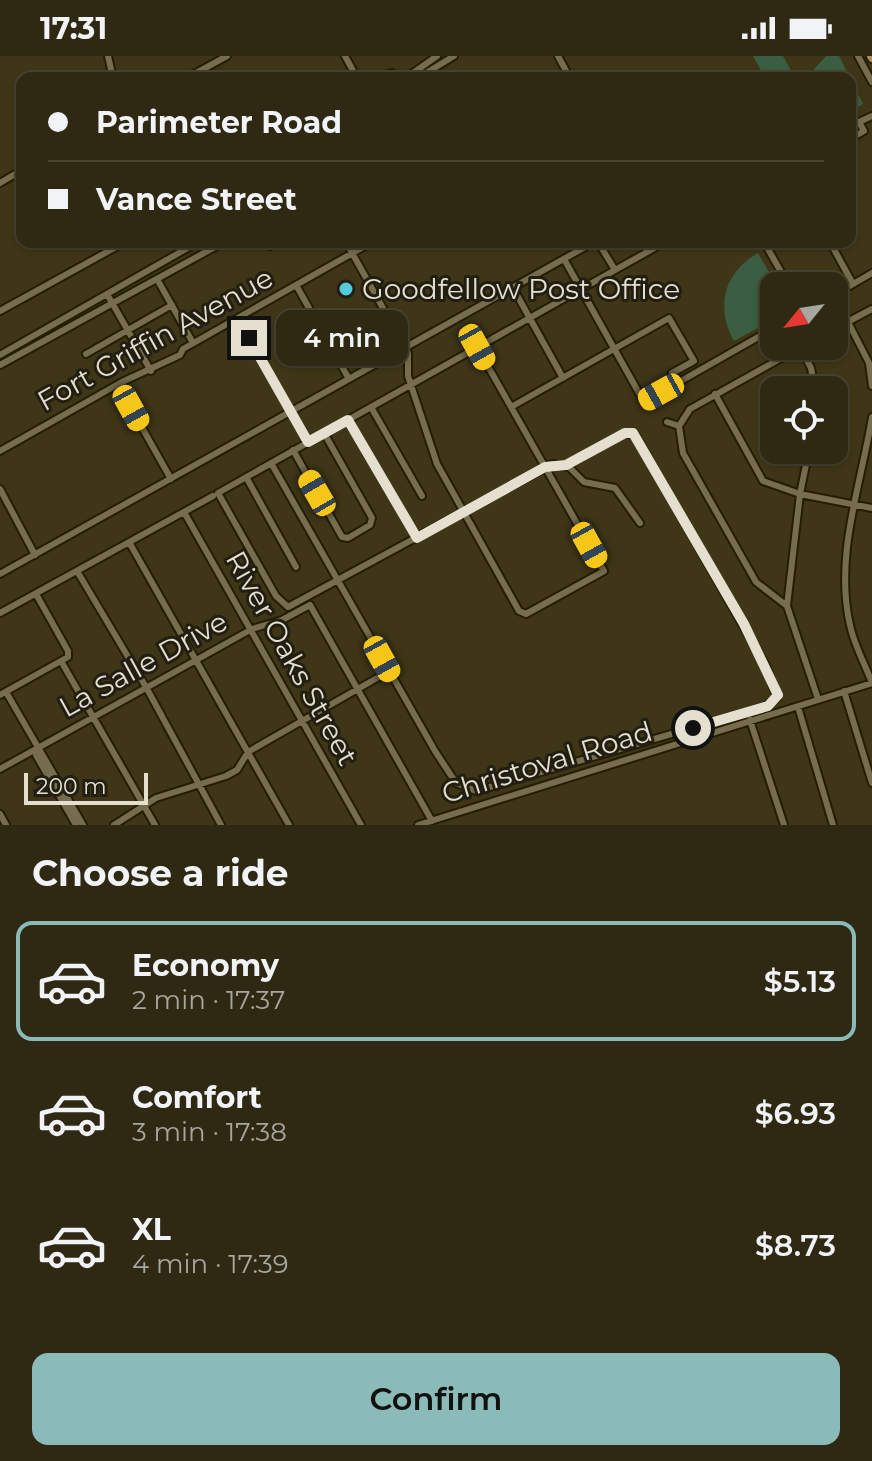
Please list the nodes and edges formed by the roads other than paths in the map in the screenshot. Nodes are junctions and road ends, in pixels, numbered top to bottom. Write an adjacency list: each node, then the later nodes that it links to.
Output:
1 (227, 56): 5 (street)
2 (437, 56): 6 (street)
3 (454, 56): 7 (street)
4 (858, 56): 8 (street)
5 (198, 72)
6 (412, 72)
7 (428, 72)
8 (872, 82)
9 (872, 116): 10 (street)
10 (856, 136)
11 (114, 248): 38 (street)
12 (186, 248): 34 (street)
13 (199, 248): 23 (street)
14 (214, 248): 23 (street)
15 (349, 248): 22 (street)
16 (361, 248): 22 (street, Fort Griffin Avenue)
17 (585, 248): 24 (street)
18 (600, 248): 25 (street)
19 (654, 248): 25 (street)
20 (767, 248): 26 (street)
21 (833, 248): 29 (street)
22 (352, 253): 30 (street, Fort Griffin Avenue); 46 (street)
23 (202, 255): 28 (street)
24 (564, 259): 32 (street); 33 (street)
25 (615, 270): 33 (street)
26 (781, 272)
27 (872, 273): 29 (street)
28 (157, 279): 35 (street); 36 (street)
29 (853, 284): 31 (street)
30 (296, 285): 39 (street, Fort Griffin Avenue); 54 (street)
31 (848, 287)
32 (513, 288): 40 (street); 46 (street)
33 (581, 290): 40 (street); 47 (street)
34 (107, 294): 35 (street); 49 (street)
35 (113, 304): 42 (street); 51 (street)
36 (172, 305): 42 (street); 44 (street)
37 (872, 309): 41 (street)
38 (0, 311)
39 (238, 318): 44 (street, Fort Griffin Avenue); 62 (street)
40 (530, 318): 45 (street); 53 (street)
41 (848, 322): 58 (street)
42 (128, 331): 48 (street); 52 (street)
43 (760, 336): 55 (street)
44 (193, 343): 52 (street, Fort Griffin Avenue)
45 (477, 347): 56 (street); 61 (street)
46 (405, 348): 54 (street); 56 (street)
47 (615, 349): 53 (street); 55 (street); 55 (street)
48 (86, 354)
49 (0, 355)
50 (778, 360): 59 (street)
51 (0, 365)
52 (151, 371): 57 (street, Fort Griffin Avenue)
53 (563, 378): 61 (street)
54 (349, 379): 62 (street)
55 (678, 383)
56 (412, 384): 60 (street); 84 (street)
57 (118, 385): 70 (street, Fort Griffin Avenue); 76 (street)
58 (872, 386)
59 (715, 394): 66 (street); 79 (street)
60 (371, 407): 64 (street); 80 (street)
61 (511, 407): 74 (street)
62 (291, 412): 68 (street); 76 (street)
63 (872, 417): 81 (street)
64 (348, 420): 67 (street); 86 (street)
65 (667, 422): 66 (street)
66 (679, 426): 94 (street)
67 (324, 433): 68 (street); 69 (street)
68 (308, 442): 69 (street)
69 (293, 450): 71 (street)
70 (0, 451)
71 (271, 463): 75 (street); 92 (street)
72 (806, 464): 79 (street)
73 (566, 465): 74 (street); 85 (street); 92 (street)
74 (545, 467): 84 (street); 84 (street)
75 (246, 477): 78 (street); 89 (street)
76 (171, 479): 88 (street)
77 (0, 489): 88 (street)
78 (215, 494): 83 (street); 92 (street)
79 (800, 494): 81 (street); 94 (street)
80 (422, 496)
81 (855, 505): 82 (street); 100 (street)
82 (872, 508)
83 (184, 512): 87 (street); 96 (street, River Oaks Street)
84 (464, 512): 86 (street)
85 (640, 523)
86 (417, 538): 92 (street)
87 (129, 542): 90 (street); 98 (street)
88 (35, 555): 91 (street)
89 (296, 567)
90 (77, 571): 93 (street); 101 (street)
91 (0, 574)
92 (339, 582)
93 (36, 594): 95 (street); 97 (street)
94 (787, 606): 105 (street)
95 (0, 613)
96 (252, 629): 98 (street, La Salle Drive); 102 (street, La Salle Drive); 109 (street, River Oaks Street)
97 (64, 659): 104 (street); 107 (street)
98 (195, 661): 101 (street, La Salle Drive); 111 (street)
99 (384, 674): 102 (street)
100 (872, 683): 103 (street, Christoval Road)
101 (146, 687): 107 (street, La Salle Drive); 114 (street)
102 (358, 689): 109 (street); 117 (street)
103 (844, 691): 105 (street, Christoval Road); 113 (street)
104 (3, 693): 110 (street)
105 (818, 699): 106 (street, Christoval Road)
106 (798, 707): 108 (street, Christoval Road); 128 (street)
107 (93, 718): 110 (street, La Salle Drive); 115 (street)
108 (750, 720): 117 (street, Christoval Road); 127 (street)
109 (302, 722): 111 (street); 125 (street, River Oaks Street)
110 (38, 748): 112 (street, La Salle Drive); 119 (street); 120 (street)
111 (248, 752): 114 (street); 124 (street)
112 (0, 769)
113 (872, 783)
114 (198, 785): 115 (street); 123 (street)
115 (143, 805): 121 (street); 122 (street)
116 (0, 814): 118 (street)
117 (432, 821): 126 (street, Christoval Road)
118 (6, 825)
119 (76, 825)
120 (83, 825)
121 (114, 825)
122 (155, 825)
123 (221, 825)
124 (289, 825)
125 (361, 825)
126 (418, 825)
127 (784, 825)
128 (833, 825)

